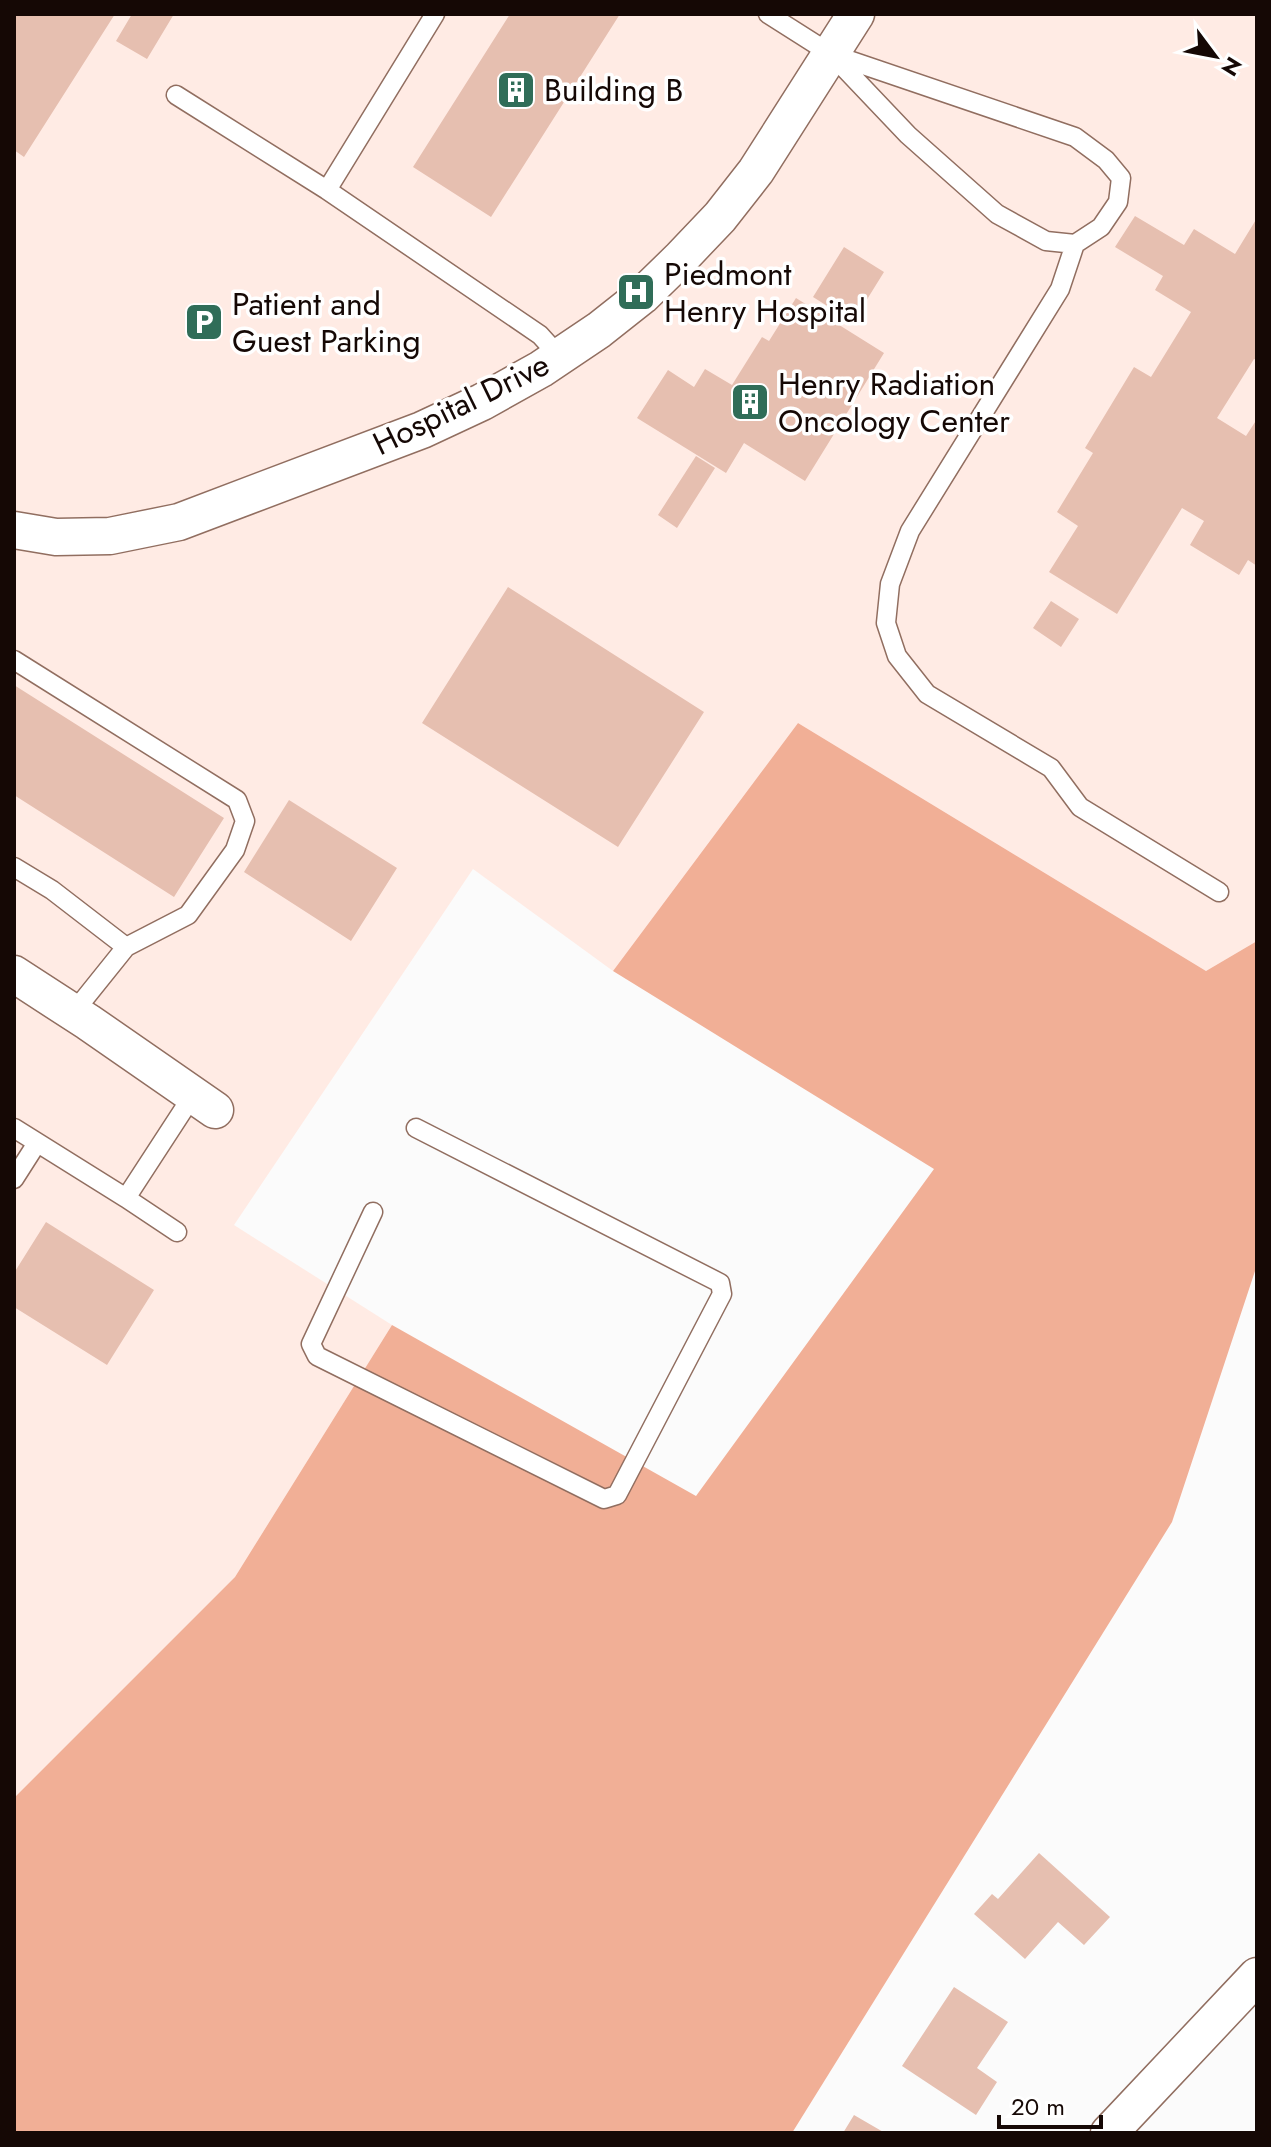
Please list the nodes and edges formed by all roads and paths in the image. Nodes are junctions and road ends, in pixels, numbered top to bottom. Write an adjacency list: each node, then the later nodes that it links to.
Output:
1 (435, 14): 6 (lane)
2 (768, 14): 4 (lane)
3 (856, 14): 4 (street, Hospital Drive)
4 (831, 54): 7 (lane); 7 (lane); 8 (street, Hospital Drive)
5 (176, 95): 6 (lane)
6 (327, 190): 8 (lane)
7 (1075, 244): 12 (lane)
8 (559, 356): 9 (street, Hospital Drive)
9 (14, 530)
10 (14, 660): 13 (lane)
11 (14, 867): 13 (lane)
12 (1219, 892)
13 (126, 947): 15 (lane)
14 (14, 974): 15 (street)
15 (73, 1013): 16 (street)
16 (204, 1102): 21 (lane)
17 (14, 1128): 19 (lane)
18 (416, 1128): 22 (lane)
19 (37, 1143): 20 (lane); 21 (lane)
20 (14, 1179)
21 (126, 1198): 23 (lane)
22 (373, 1212)
23 (177, 1232)
24 (1257, 1976): 25 (street)
25 (1109, 2133)

